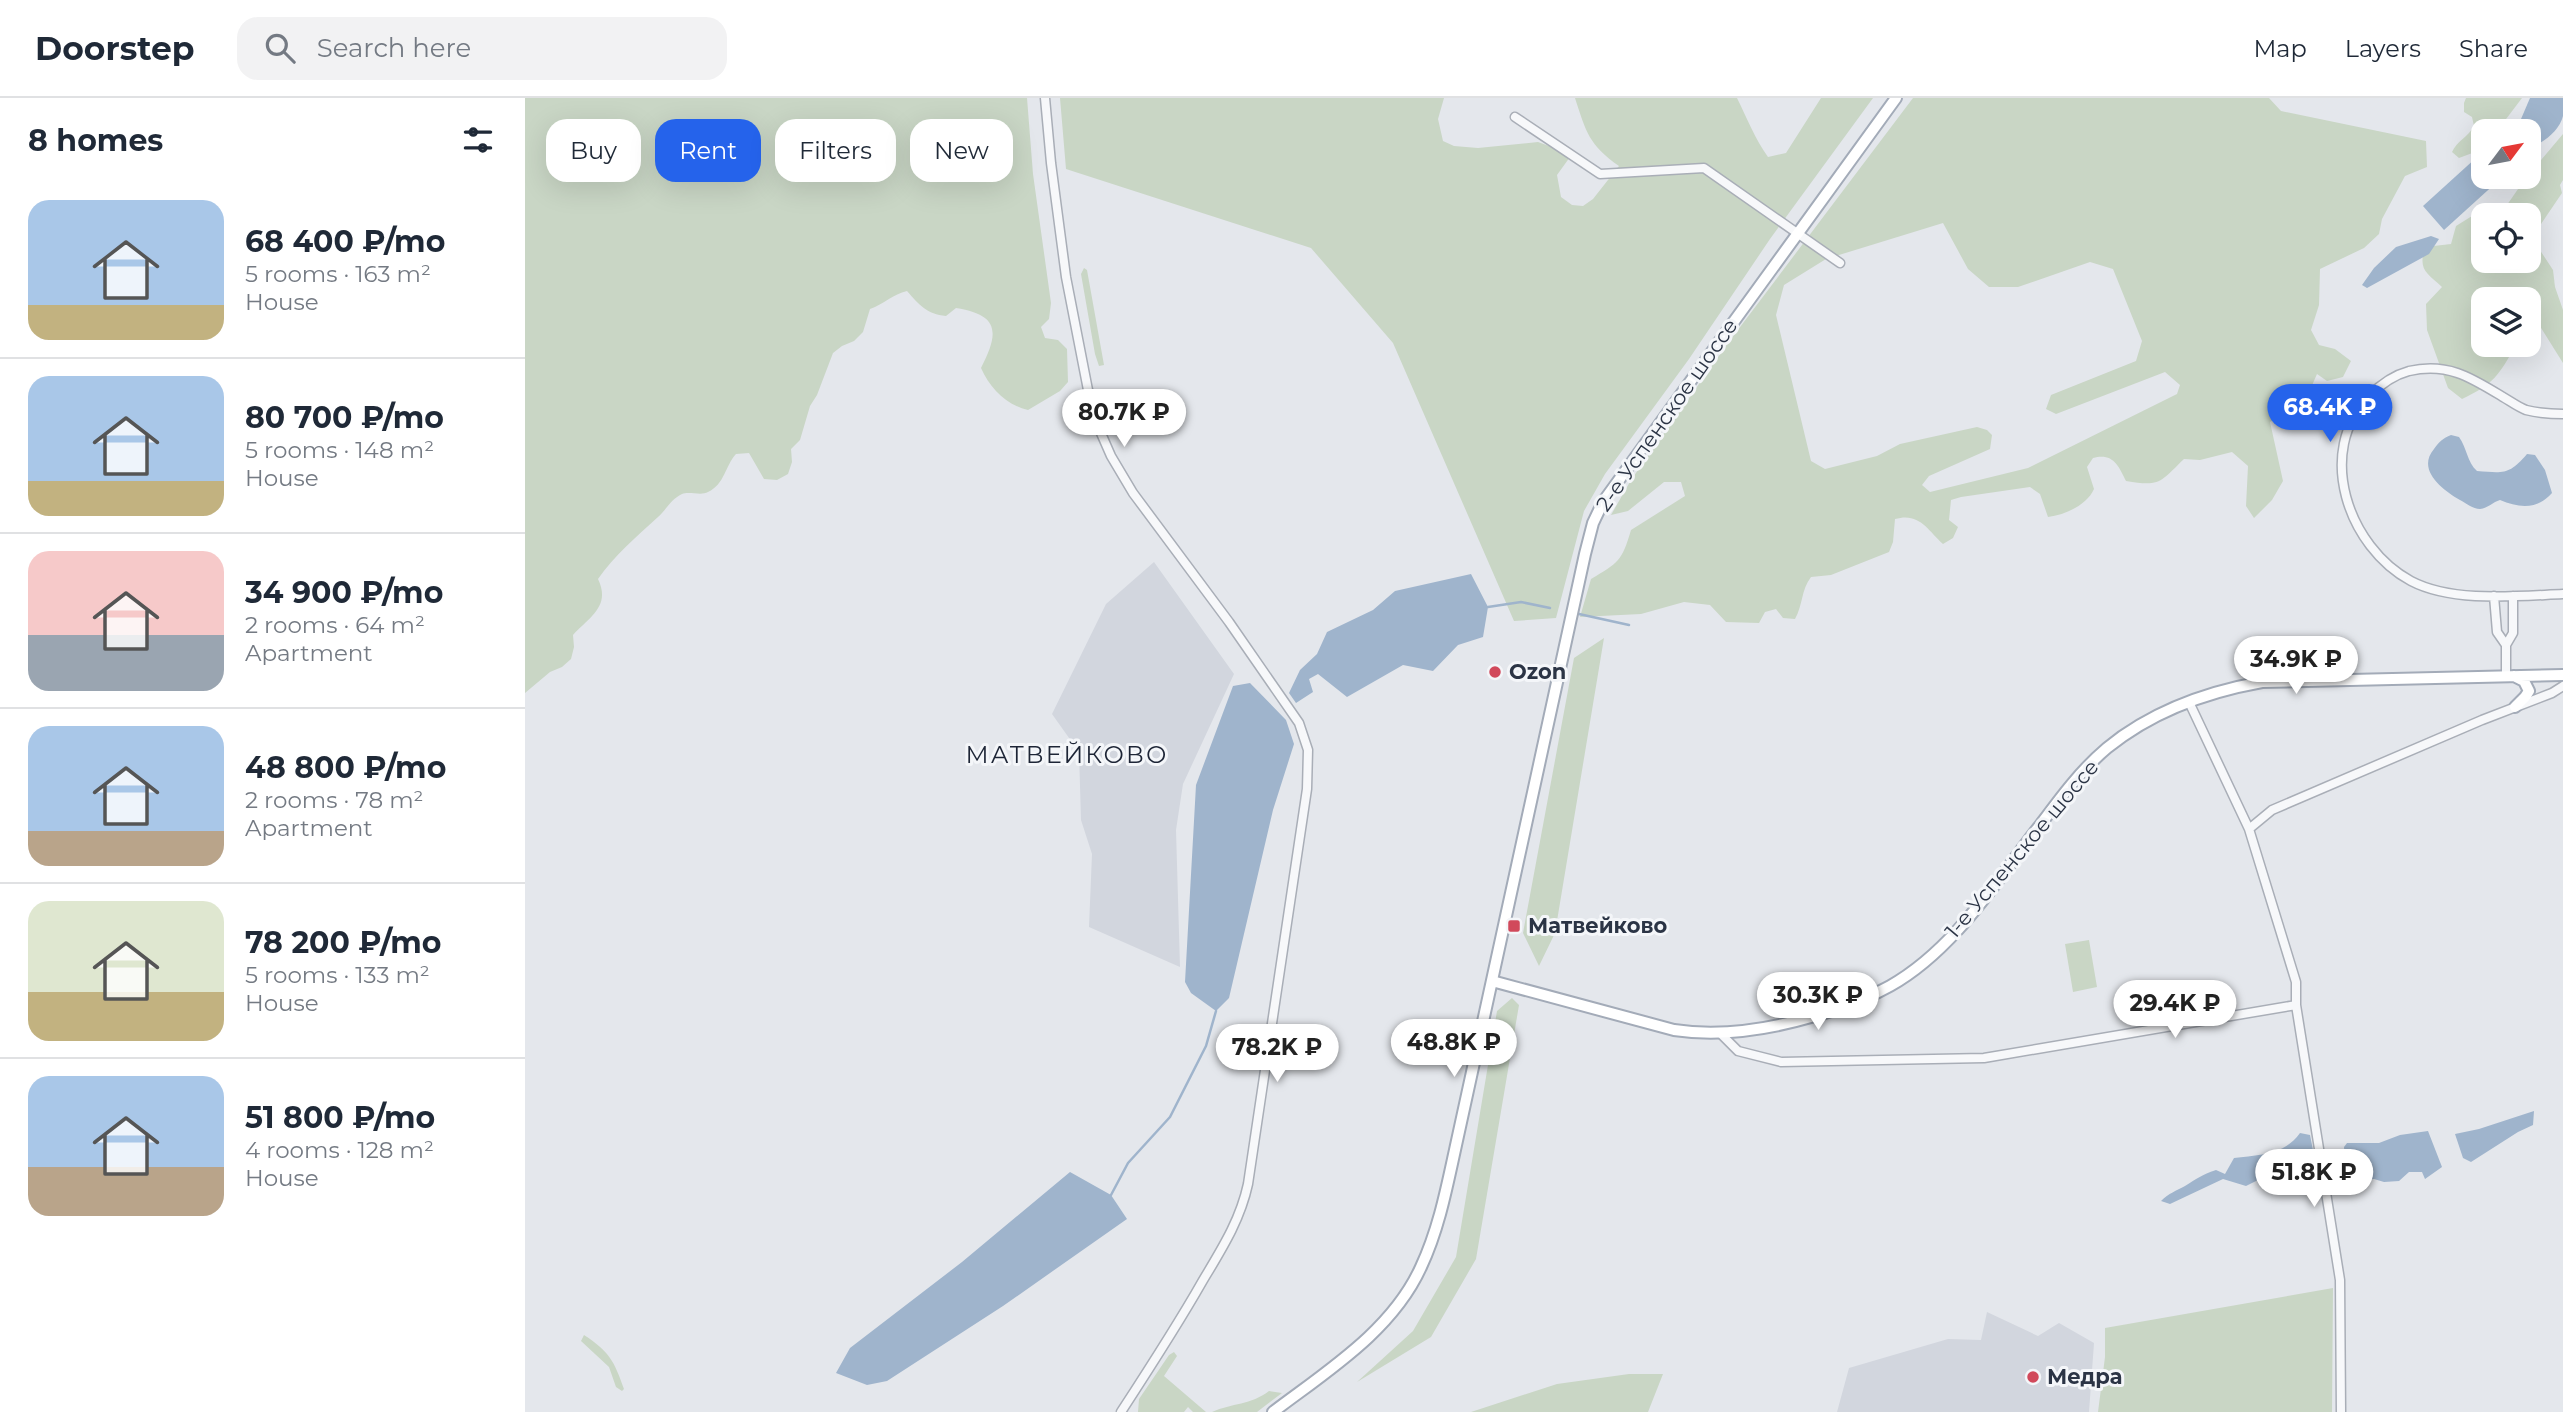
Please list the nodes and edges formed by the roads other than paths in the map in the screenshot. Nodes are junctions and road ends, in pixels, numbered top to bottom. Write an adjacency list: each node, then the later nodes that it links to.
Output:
1 (1045, 98): 20 (street)
2 (1896, 98): 4 (main road, 2-е Успенское шоссе)
3 (1515, 117): 4 (street)
4 (1797, 234): 5 (street); 17 (main road, 2-е Успенское шоссе)
5 (1840, 264)
6 (2563, 414): 8 (street)
7 (2563, 594): 9 (street)
8 (2494, 596): 9 (street); 10 (street)
9 (2513, 596): 10 (street)
10 (2506, 645): 12 (street)
11 (2563, 675): 12 (main road, 1-е Успенское шоссе)
12 (2510, 676): 14 (main road, 1-е Успенское шоссе); 15 (main road)
13 (2563, 686): 15 (street)
14 (2189, 702): 16 (street); 19 (main road, 1-е Успенское шоссе)
15 (2515, 707): 16 (street)
16 (2249, 829): 18 (street)
17 (1492, 981): 19 (main road, 1-е Успенское шоссе); 21 (main road, 2-е Успенское шоссе)
18 (2296, 1005): 19 (street); 22 (street)
19 (1721, 1034)
20 (1121, 1412)
21 (1273, 1412)
22 (2341, 1412)

